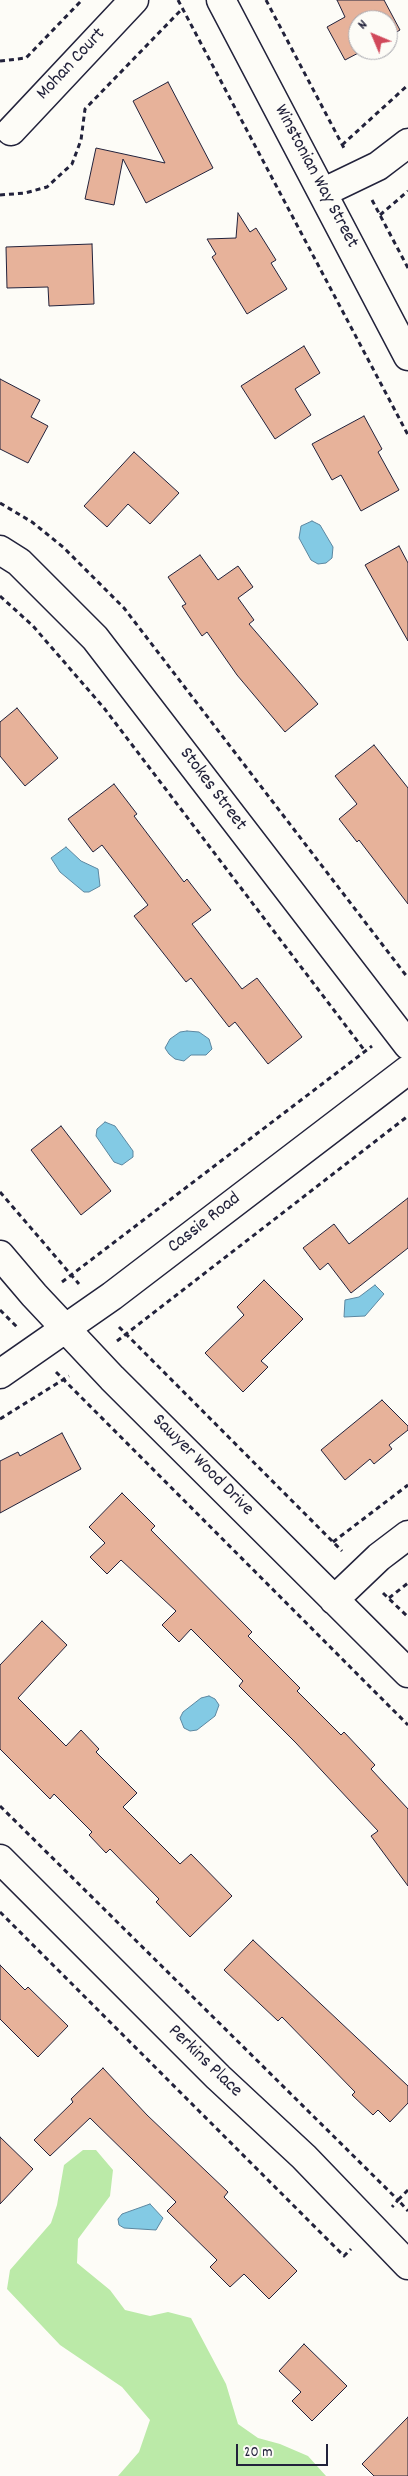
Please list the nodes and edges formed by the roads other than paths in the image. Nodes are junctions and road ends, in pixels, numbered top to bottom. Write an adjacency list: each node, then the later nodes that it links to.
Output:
1 (134, 0): 3 (street, Mohan Court)
2 (221, 0): 5 (street, Winstonian Way Street)
3 (10, 131)
4 (408, 143): 5 (street)
5 (324, 192): 6 (street, Winstonian Way Street)
6 (408, 356)
7 (0, 550): 8 (street, Stokes Street)
8 (402, 1037)
9 (408, 1070): 11 (street, Cassie Road)
10 (0, 1255): 11 (street, Sawyer Wood Drive)
11 (66, 1328): 12 (street, Cassie Road); 14 (street, Sawyer Wood Drive)
12 (0, 1374)
13 (408, 1535): 14 (street)
14 (334, 1600): 15 (street, Sawyer Wood Drive)
15 (408, 1673)
16 (0, 1860): 17 (street, Perkins Place)
17 (390, 2236): 18 (street, Perkins Place)
18 (408, 2265)

